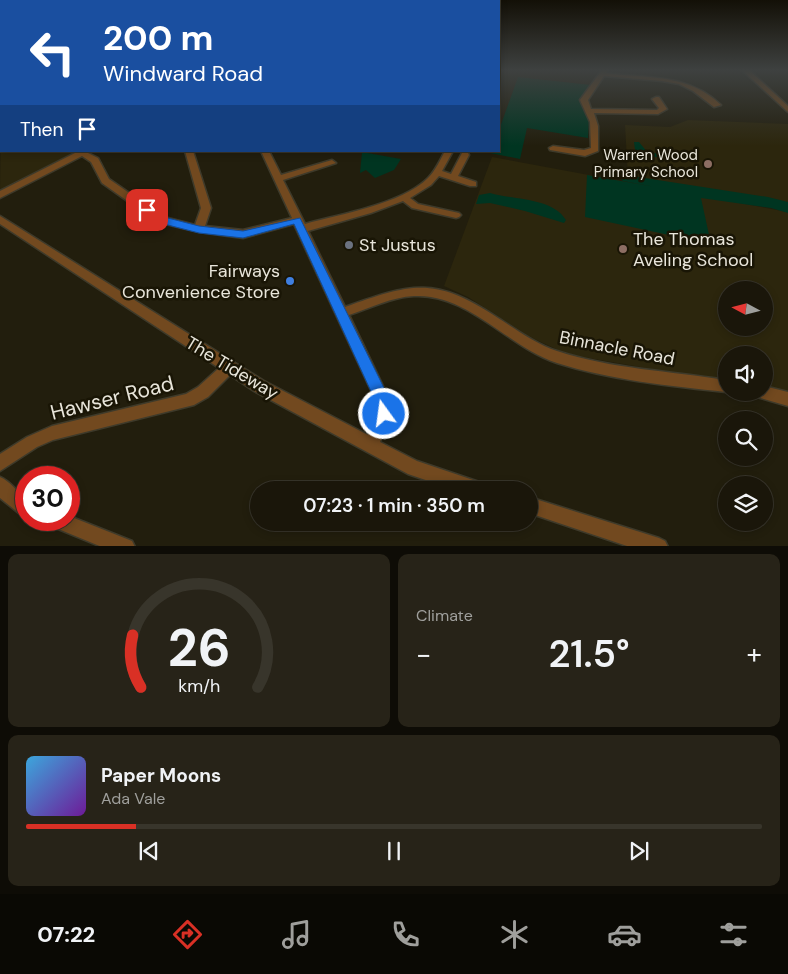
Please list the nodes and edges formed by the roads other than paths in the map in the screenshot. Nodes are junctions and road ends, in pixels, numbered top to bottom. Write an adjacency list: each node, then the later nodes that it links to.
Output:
1 (587, 95): 7 (street)
2 (703, 95): 5 (street)
3 (772, 95): 6 (street)
4 (656, 99): 7 (street)
5 (717, 105)
6 (788, 110)
7 (588, 111): 8 (street)
8 (553, 148)
9 (84, 152): 19 (street); 24 (street)
10 (189, 152): 24 (street)
11 (265, 152): 17 (street)
12 (448, 152): 15 (street)
13 (465, 155): 16 (street)
14 (332, 163): 17 (street)
15 (438, 172): 16 (street); 20 (street)
16 (453, 178): 18 (street)
17 (276, 179): 23 (street)
18 (473, 184)
19 (0, 195)
20 (403, 198): 21 (street); 23 (street)
21 (456, 216)
22 (0, 219): 26 (street, The Tideway)
23 (299, 224): 24 (street); 25 (street)
24 (199, 229)
25 (341, 313): 27 (street, Binnacle Road); 30 (street)
26 (229, 367): 30 (street, The Tideway); 31 (street, Hawser Road)
27 (718, 385)
28 (773, 395): 29 (street)
29 (788, 399)
30 (371, 446): 32 (street, The Tideway)
31 (0, 463)
32 (451, 481)
33 (0, 485): 34 (street)
34 (15, 500)
35 (538, 508): 38 (street)
36 (80, 529): 37 (street)
37 (126, 546)
38 (659, 546)

